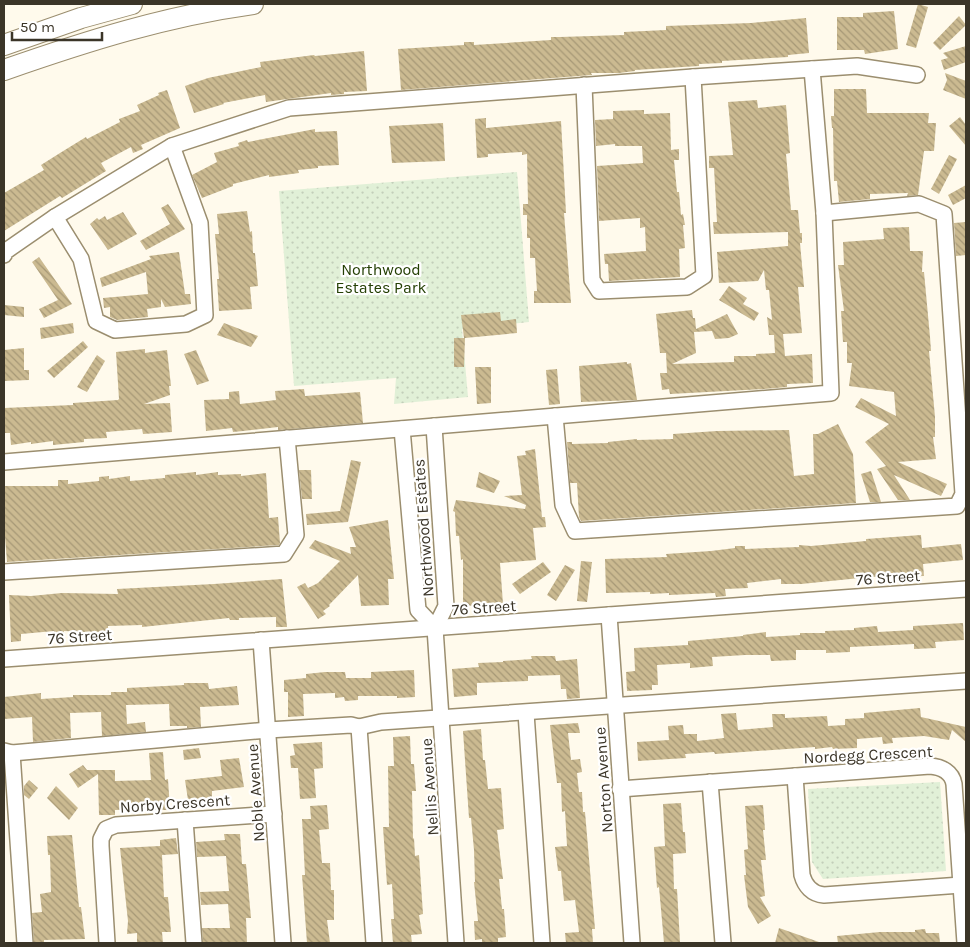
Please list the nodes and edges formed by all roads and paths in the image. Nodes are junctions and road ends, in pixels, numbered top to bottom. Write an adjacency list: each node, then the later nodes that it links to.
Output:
1 (132, 4): 3 (main road)
2 (253, 4): 5 (main road)
3 (4, 44)
4 (812, 69): 6 (street); 7 (street); 10 (street)
5 (4, 70)
6 (917, 75)
7 (693, 77): 8 (street); 8 (street)
8 (584, 85): 9 (street)
9 (172, 146): 11 (street); 11 (street)
10 (824, 213): 13 (street); 13 (street)
11 (55, 217): 12 (street)
12 (4, 256)
13 (555, 416): 14 (street)
14 (434, 426): 15 (street); 21 (street, Northwood Estates)
15 (402, 429): 16 (street); 21 (street, Northwood Estates)
16 (287, 438): 17 (street); 18 (street)
17 (4, 462)
18 (4, 572)
19 (966, 589): 20 (street, 76 Street)
20 (609, 615): 21 (street, 76 Street); 25 (street, Norton Avenue)
21 (435, 628): 22 (street, 76 Street); 27 (street, Nellis Avenue)
22 (261, 640): 23 (street, 76 Street); 29 (street, Noble Avenue)
23 (4, 659)
24 (966, 681): 25 (street)
25 (615, 704): 26 (street); 33 (street, Norton Avenue)
26 (526, 713): 27 (street); 43 (street)
27 (442, 718): 28 (street); 42 (street, Nellis Avenue)
28 (358, 727): 29 (street); 41 (street)
29 (268, 730): 30 (street); 34 (street, Noble Avenue)
30 (8, 752): 37 (street)
31 (795, 776): 32 (street, Nordegg Crescent); 36 (street, Nordegg Crescent); 36 (street, Nordegg Crescent)
32 (710, 782): 33 (street, Nordegg Crescent); 45 (street)
33 (620, 789): 44 (street, Norton Avenue)
34 (274, 814): 35 (street, Norby Crescent); 40 (street, Noble Avenue)
35 (184, 820): 38 (street, Norby Crescent); 39 (street)
36 (960, 885): 46 (street, Nordegg Crescent)
37 (25, 943)
38 (107, 943)
39 (194, 943)
40 (283, 943)
41 (374, 943)
42 (456, 943)
43 (542, 943)
44 (632, 943)
45 (723, 943)
46 (965, 943)

